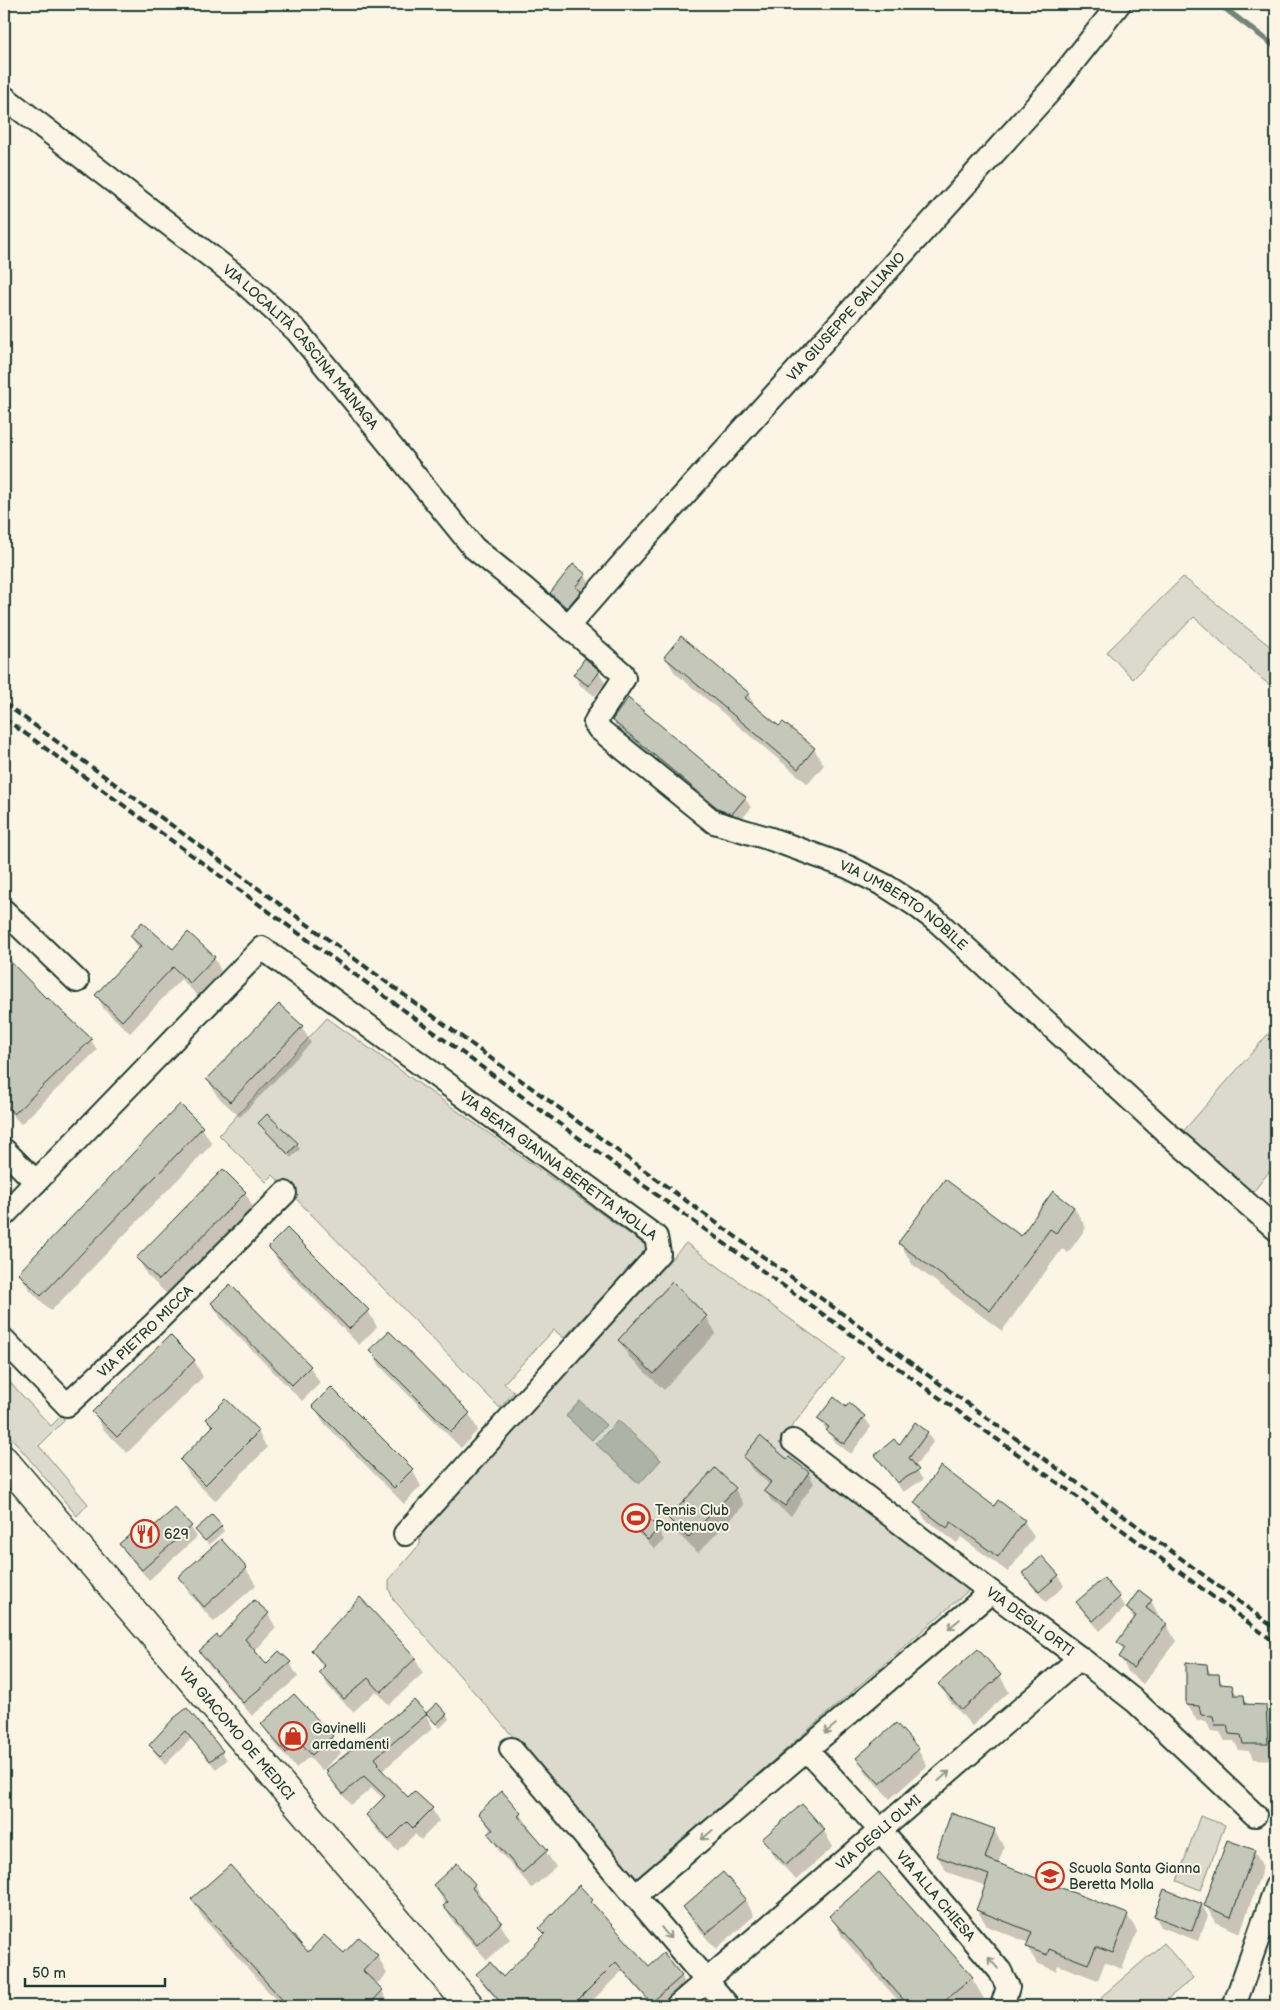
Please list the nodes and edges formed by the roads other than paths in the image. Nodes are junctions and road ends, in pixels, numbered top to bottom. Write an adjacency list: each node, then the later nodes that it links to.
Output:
1 (1119, 4): 3 (street, VIA GIUSEPPE GALLIANO)
2 (4, 97): 3 (street, VIA LOCALITÀ CASCINA MAINAGA)
3 (568, 626): 10 (street, VIA UMBERTO NOBILE)
4 (4, 911): 5 (street)
5 (77, 981)
6 (4, 1150): 7 (street)
7 (36, 1182): 9 (street); 14 (street, VIA BEATA GIANNA BERETTA MOLLA)
8 (286, 1193): 11 (street, VIA PIETRO MICCA)
9 (4, 1215)
10 (1276, 1229)
11 (4, 1340)
12 (794, 1441): 15 (street, VIA DEGLI ORTI)
13 (4, 1460): 24 (main road, VIA GIACOMO DE MEDICI)
14 (405, 1534)
15 (991, 1592): 16 (street, VIA DEGLI ORTI); 18 (street, one-way to 18)
16 (1080, 1658): 19 (street, VIA DEGLI ORTI); 20 (street, VIA DEGLI OLMI, one-way to 16)
17 (511, 1749): 22 (street)
18 (806, 1749): 20 (street, VIA ALLA CHIESA); 22 (street, one-way to 22)
19 (1255, 1815)
20 (881, 1831): 23 (street, VIA DEGLI OLMI); 27 (street, VIA ALLA CHIESA, one-way to 20)
21 (1276, 1887): 28 (street)
22 (635, 1896): 23 (street, one-way to 23)
23 (706, 1980): 25 (street, VIA DEGLI OLMI); 26 (street)
24 (470, 2006)
25 (677, 2006)
26 (728, 2006)
27 (1002, 2006)
28 (1234, 2006)

